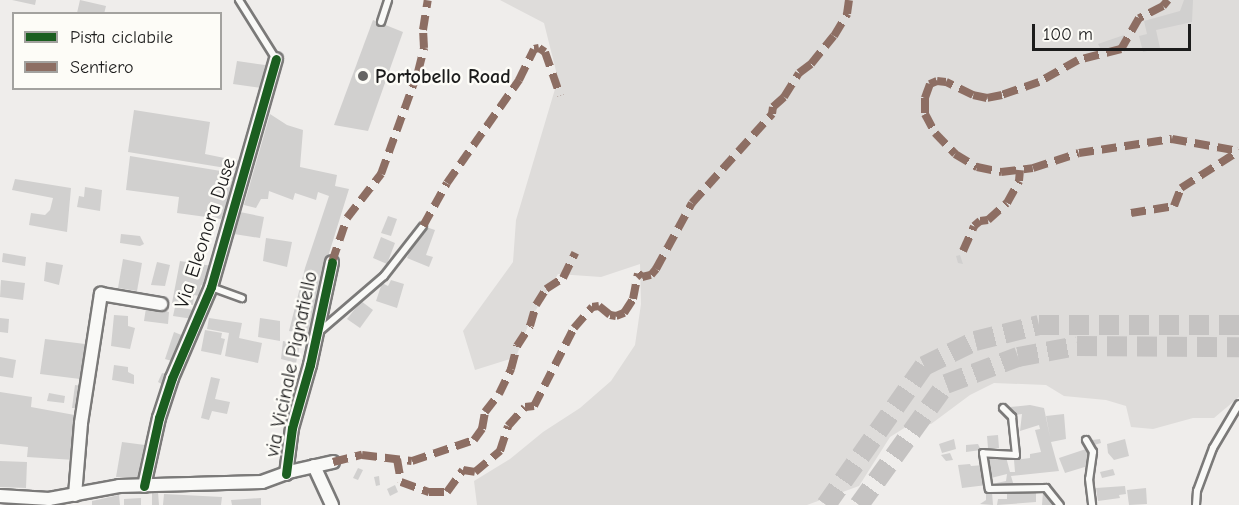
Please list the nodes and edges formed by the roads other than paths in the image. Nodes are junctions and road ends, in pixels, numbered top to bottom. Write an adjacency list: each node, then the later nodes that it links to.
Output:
1 (239, 0): 4 (lane)
2 (388, 0): 3 (lane)
3 (381, 22)
4 (276, 59): 7 (street, Via Eleonora Duse)
5 (423, 226): 10 (lane)
6 (332, 262): 10 (street, via Vicinale Pignatiello)
7 (211, 287): 8 (lane); 17 (street, Via Eleonora Duse)
8 (242, 297)
9 (161, 304): 18 (street)
10 (317, 333): 16 (street, via Vicinale Pignatiello)
11 (1239, 404): 23 (lane)
12 (1003, 408): 21 (lane)
13 (1086, 440): 22 (lane)
14 (333, 462): 15 (street, via Vicinale Pignatiello)
15 (314, 466): 16 (street, via Vicinale Pignatiello); 20 (street)
16 (286, 474): 17 (street, via Vicinale Pignatiello)
17 (144, 486): 18 (street, via Vicinale Pignatiello)
18 (75, 495): 19 (street, via Vicinale Pignatiello)
19 (0, 496)
20 (332, 505)
21 (1060, 505)
22 (1092, 505)
23 (1196, 505)

